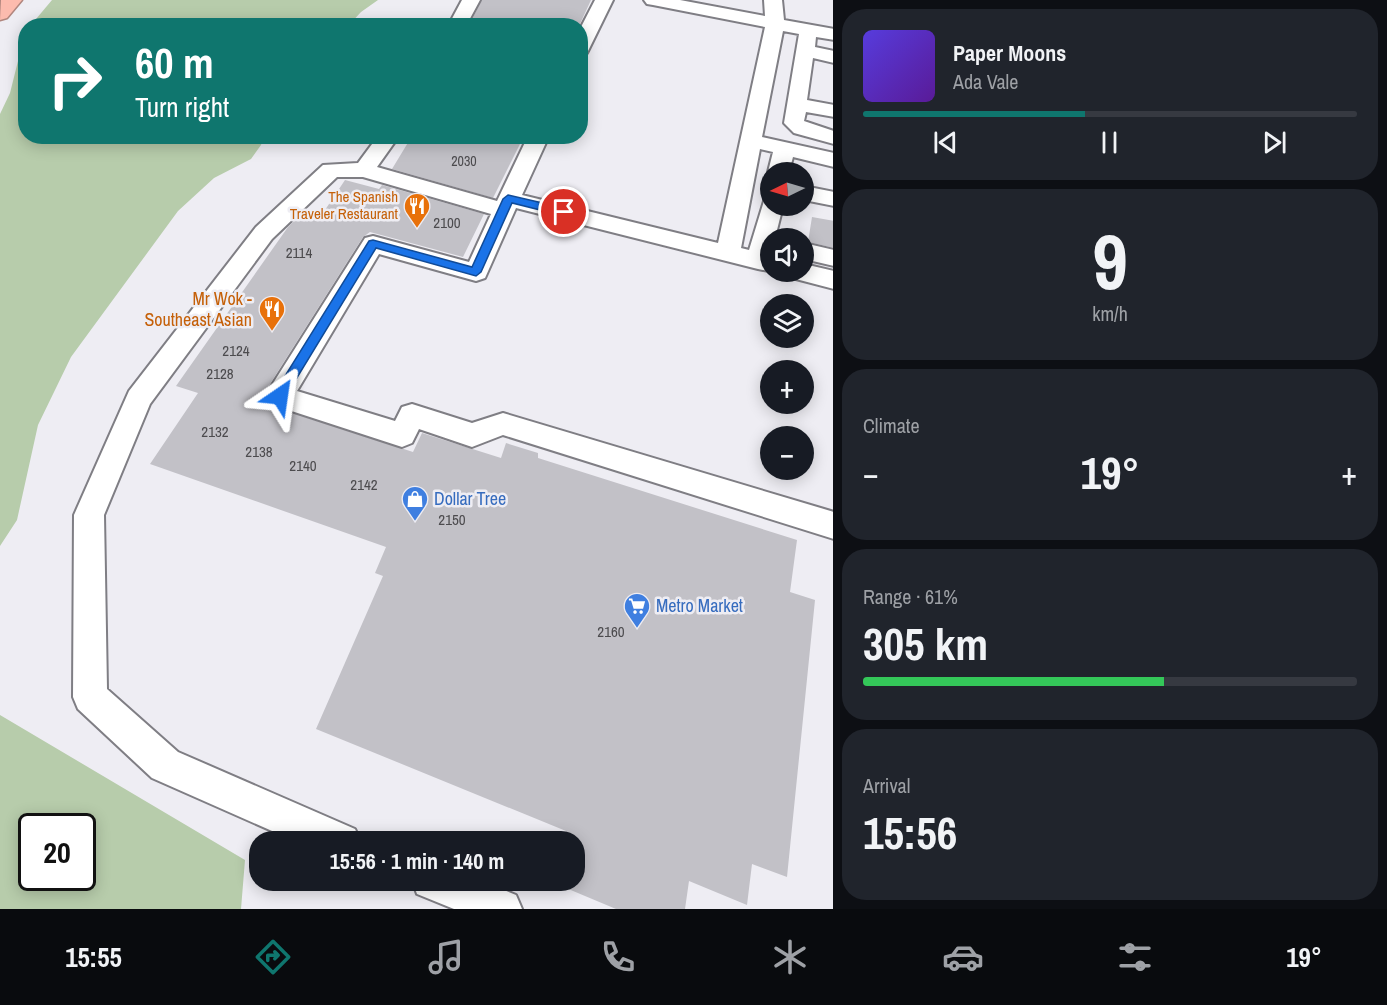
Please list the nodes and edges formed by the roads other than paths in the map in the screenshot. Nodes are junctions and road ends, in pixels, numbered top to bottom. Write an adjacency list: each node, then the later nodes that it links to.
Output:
1 (12, 0): 6 (highway)
2 (471, 0): 7 (lane)
3 (604, 0): 9 (lane)
4 (653, 0): 5 (lane)
5 (778, 7): 8 (lane); 16 (lane)
6 (0, 14)
7 (461, 18)
8 (808, 30): 10 (lane); 11 (lane)
9 (588, 33)
10 (833, 34)
11 (805, 51): 12 (lane); 13 (lane)
12 (833, 57)
13 (797, 104): 14 (lane); 15 (lane)
14 (832, 111)
15 (833, 138)
16 (751, 141): 19 (lane); 27 (lane)
17 (383, 144): 22 (lane)
18 (535, 144): 25 (lane)
19 (784, 149): 20 (lane); 21 (lane)
20 (833, 160)
21 (781, 162)
22 (364, 170): 25 (lane); 33 (lane)
23 (814, 195): 24 (lane)
24 (833, 199)
25 (506, 204): 27 (lane); 32 (lane)
26 (760, 252): 27 (lane)
27 (728, 253)
28 (814, 253): 29 (lane)
29 (833, 258)
30 (814, 275): 31 (lane)
31 (833, 280)
32 (833, 526)
33 (317, 831)
34 (458, 891): 35 (lane)
35 (502, 909)

